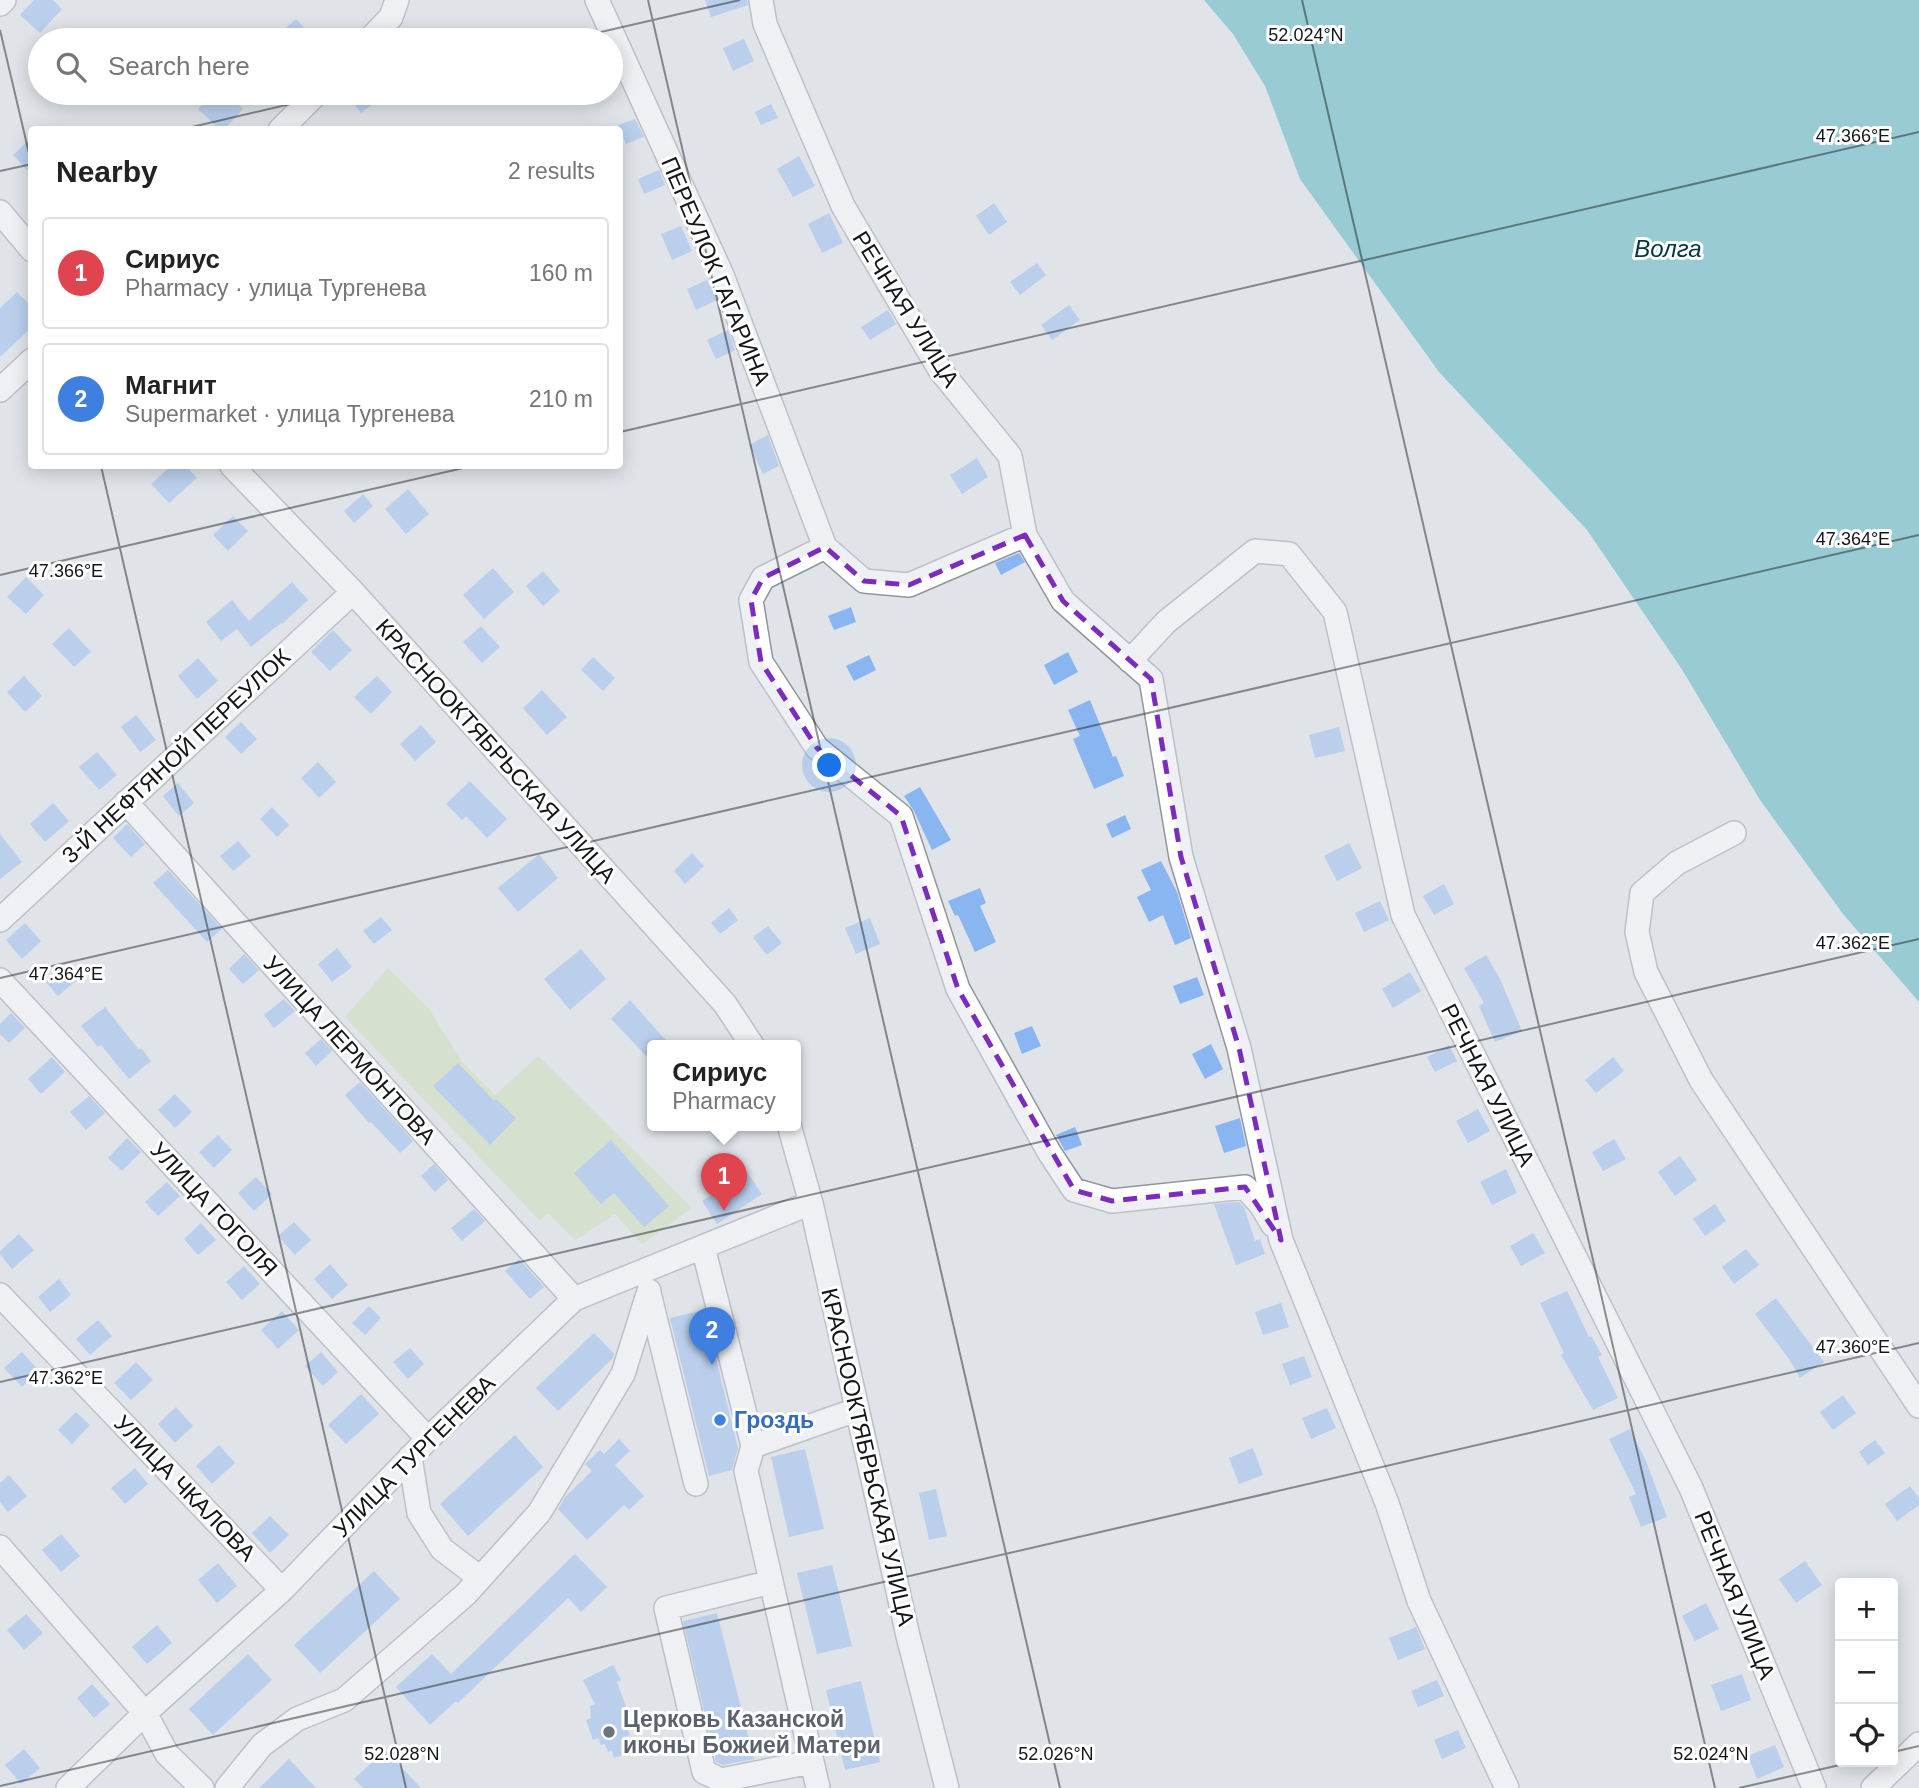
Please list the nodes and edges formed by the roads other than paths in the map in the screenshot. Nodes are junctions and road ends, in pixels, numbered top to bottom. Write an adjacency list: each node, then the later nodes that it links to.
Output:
1 (4, 0): 5 (street)
2 (397, 0): 6 (street)
3 (597, 0): 7 (street, ПЕРЕУЛОК ГАГАРИНА)
4 (761, 0): 16 (street, РЕЧНАЯ УЛИЦА)
5 (0, 4)
6 (381, 28)
7 (610, 28)
8 (623, 57): 17 (street, ПЕРЕУЛОК ГАГАРИНА)
9 (305, 105): 10 (street)
10 (285, 126)
11 (0, 212): 12 (street)
12 (28, 245)
13 (28, 364): 14 (street)
14 (0, 390)
15 (235, 469): 18 (street, КРАСНООКТЯБРЬСКАЯ УЛИЦА)
16 (1025, 535): 17 (street); 19 (street, РЕЧНАЯ УЛИЦА)
17 (825, 547): 27 (street)
18 (353, 592): 20 (street, 3-Й НЕФТЯНОЙ ПЕРЕУЛОК); 24 (street, КРАСНООКТЯБРЬСКАЯ УЛИЦА)
19 (1130, 661): 27 (street, РЕЧНАЯ УЛИЦА); 51 (street, РЕЧНАЯ УЛИЦА)
20 (126, 802): 22 (street, 3-Й НЕФТЯНОЙ ПЕРЕУЛОК); 31 (street, УЛИЦА ЛЕРМОНТОВА)
21 (1734, 833): 32 (street)
22 (0, 920)
23 (0, 980): 34 (street, УЛИЦА ГОГОЛЯ)
24 (749, 1040)
25 (791, 1131): 26 (street, КРАСНООКТЯБРЬСКАЯ УЛИЦА)
26 (811, 1203): 28 (street, УЛИЦА ТУРГЕНЕВА); 33 (street, КРАСНООКТЯБРЬСКАЯ УЛИЦА)
27 (1281, 1240): 50 (street, РЕЧНАЯ УЛИЦА)
28 (702, 1247): 29 (street, УЛИЦА ТУРГЕНЕВА); 35 (street)
29 (646, 1281): 31 (street, УЛИЦА ТУРГЕНЕВА); 37 (street); 39 (street)
30 (0, 1296): 41 (street, УЛИЦА ЧКАЛОВА)
31 (574, 1299): 34 (street, УЛИЦА ТУРГЕНЕВА)
32 (1919, 1406)
33 (856, 1410): 35 (street); 49 (street, КРАСНООКТЯБРЬСКАЯ УЛИЦА)
34 (428, 1439): 36 (street, УЛИЦА ТУРГЕНЕВА)
35 (753, 1446): 40 (street)
36 (410, 1457): 39 (street); 41 (street, УЛИЦА ТУРГЕНЕВА)
37 (696, 1484)
38 (0, 1547): 42 (street)
39 (480, 1578): 47 (street)
40 (771, 1581): 44 (street); 44 (street)
41 (282, 1590): 42 (street, УЛИЦА ТУРГЕНЕВА)
42 (145, 1713): 45 (street, УЛИЦА ТУРГЕНЕВА); 46 (street)
43 (1919, 1744): 52 (street)
44 (811, 1762): 48 (street)
45 (68, 1788)
46 (202, 1788)
47 (227, 1788)
48 (818, 1788)
49 (947, 1788)
50 (1507, 1788)
51 (1814, 1788)
52 (1873, 1788)

